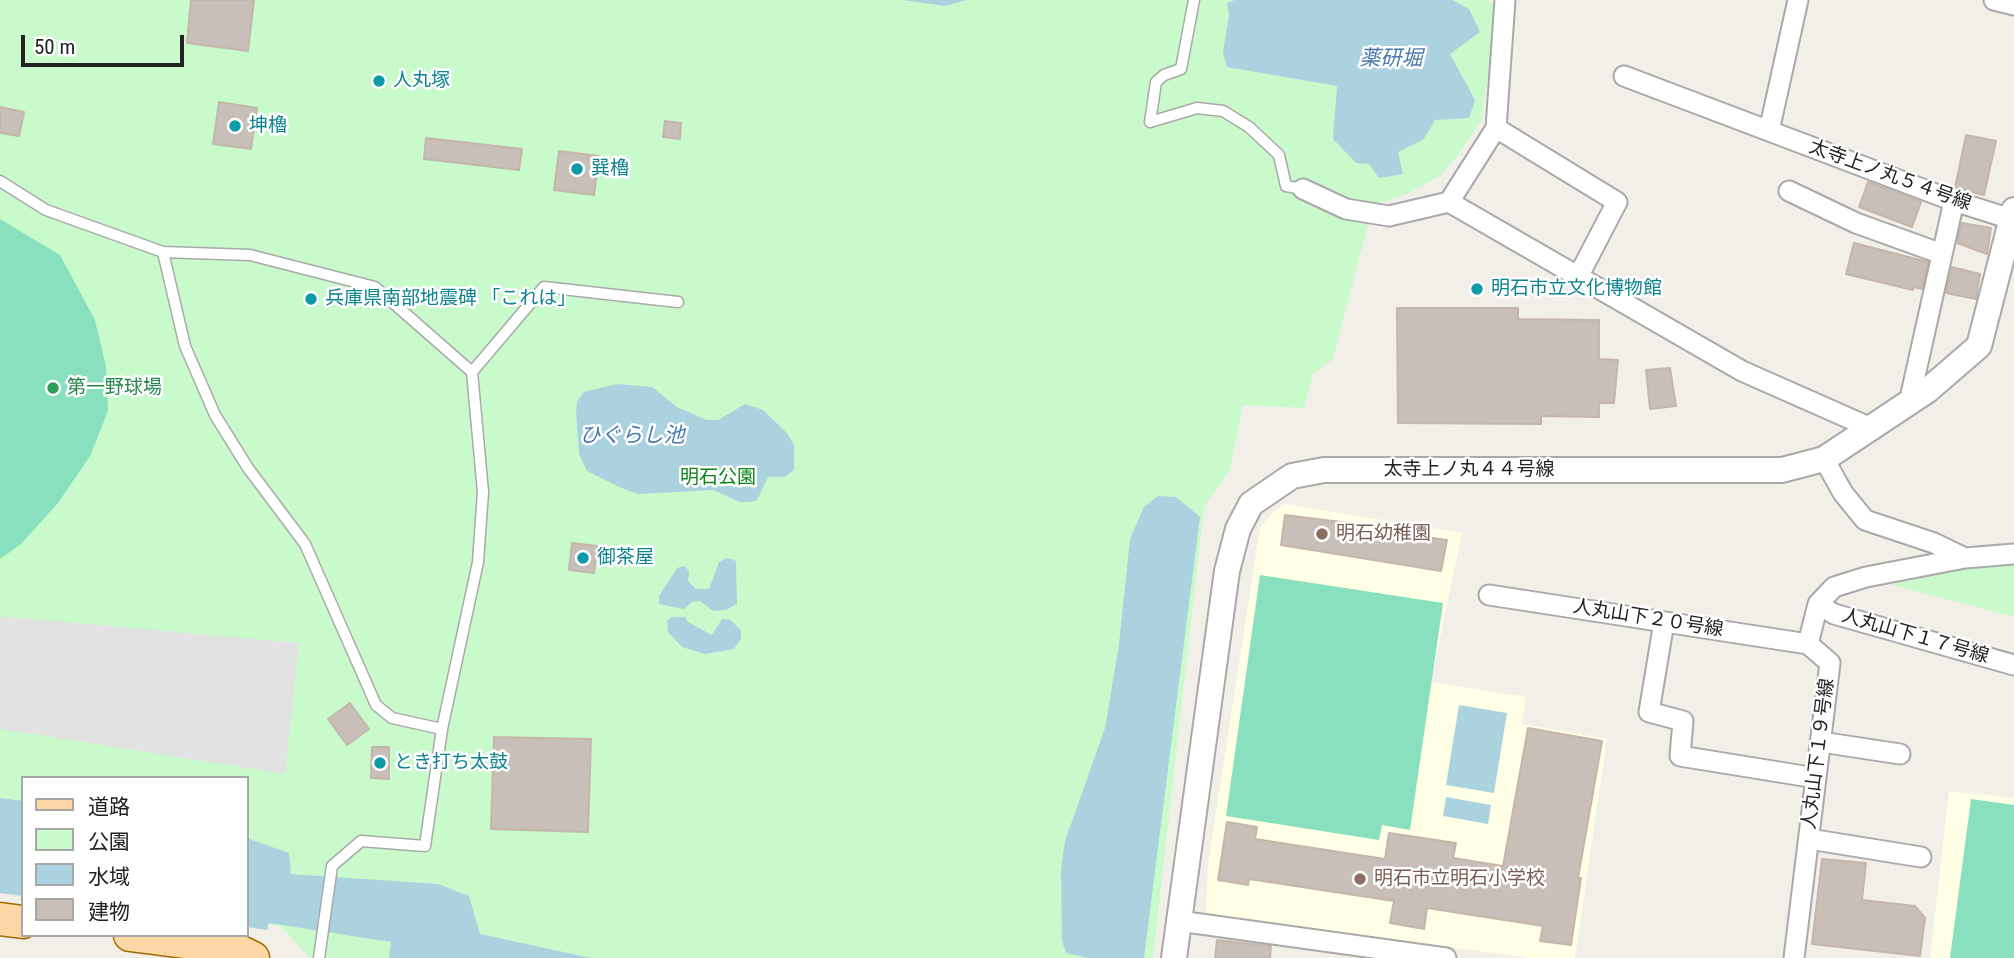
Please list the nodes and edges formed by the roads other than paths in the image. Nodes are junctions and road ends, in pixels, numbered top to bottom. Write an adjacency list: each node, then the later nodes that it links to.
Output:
1 (1194, 0): 10 (lane)
2 (1506, 0): 7 (street)
3 (1798, 0): 8 (street)
4 (1994, 0): 5 (street)
5 (2014, 5)
6 (1624, 76): 8 (street, 太寺上ノ丸５４号線)
7 (1496, 128): 13 (street); 17 (street)
8 (1769, 131): 12 (street, 太寺上ノ丸５４号線)
9 (0, 181): 15 (lane)
10 (1303, 189): 13 (street)
11 (1789, 191): 16 (street)
12 (1954, 201): 14 (street, 太寺上ノ丸５４号線); 16 (street)
13 (1450, 202): 17 (street)
14 (2013, 216): 20 (street, 太寺上ノ丸４４号線)
15 (163, 252): 19 (lane); 30 (lane)
16 (1942, 254): 20 (street)
17 (1579, 275): 21 (street)
18 (678, 302): 19 (lane)
19 (472, 372): 30 (lane)
20 (1909, 403): 21 (street, 太寺上ノ丸４４号線)
21 (1871, 428): 22 (street, 太寺上ノ丸４４号線)
22 (1824, 459): 24 (street); 37 (street, 太寺上ノ丸４４号線)
23 (2014, 554): 24 (street)
24 (1965, 558): 26 (street)
25 (1489, 595): 27 (street, 人丸山下２０号線)
26 (1818, 604): 28 (street); 29 (street, 人丸山下１７号線)
27 (1664, 622): 28 (street, 人丸山下２０号線); 33 (street)
28 (1808, 644): 31 (street, 人丸山下１９号線)
29 (2014, 666)
30 (442, 729): 41 (lane)
31 (1821, 742): 32 (street); 33 (street, 人丸山下１９号線)
32 (1900, 754)
33 (1816, 778): 34 (street, 人丸山下１９号線)
34 (1809, 839): 35 (street); 44 (street, 人丸山下１９号線)
35 (1921, 857)
36 (0, 919): 38 (main road)
37 (1179, 921): 42 (street, 太寺上ノ丸４４号線); 43 (street)
38 (21, 922)
39 (146, 937): 40 (main road)
40 (253, 958)
41 (319, 958)
42 (1174, 958)
43 (1446, 958)
44 (1794, 958)

